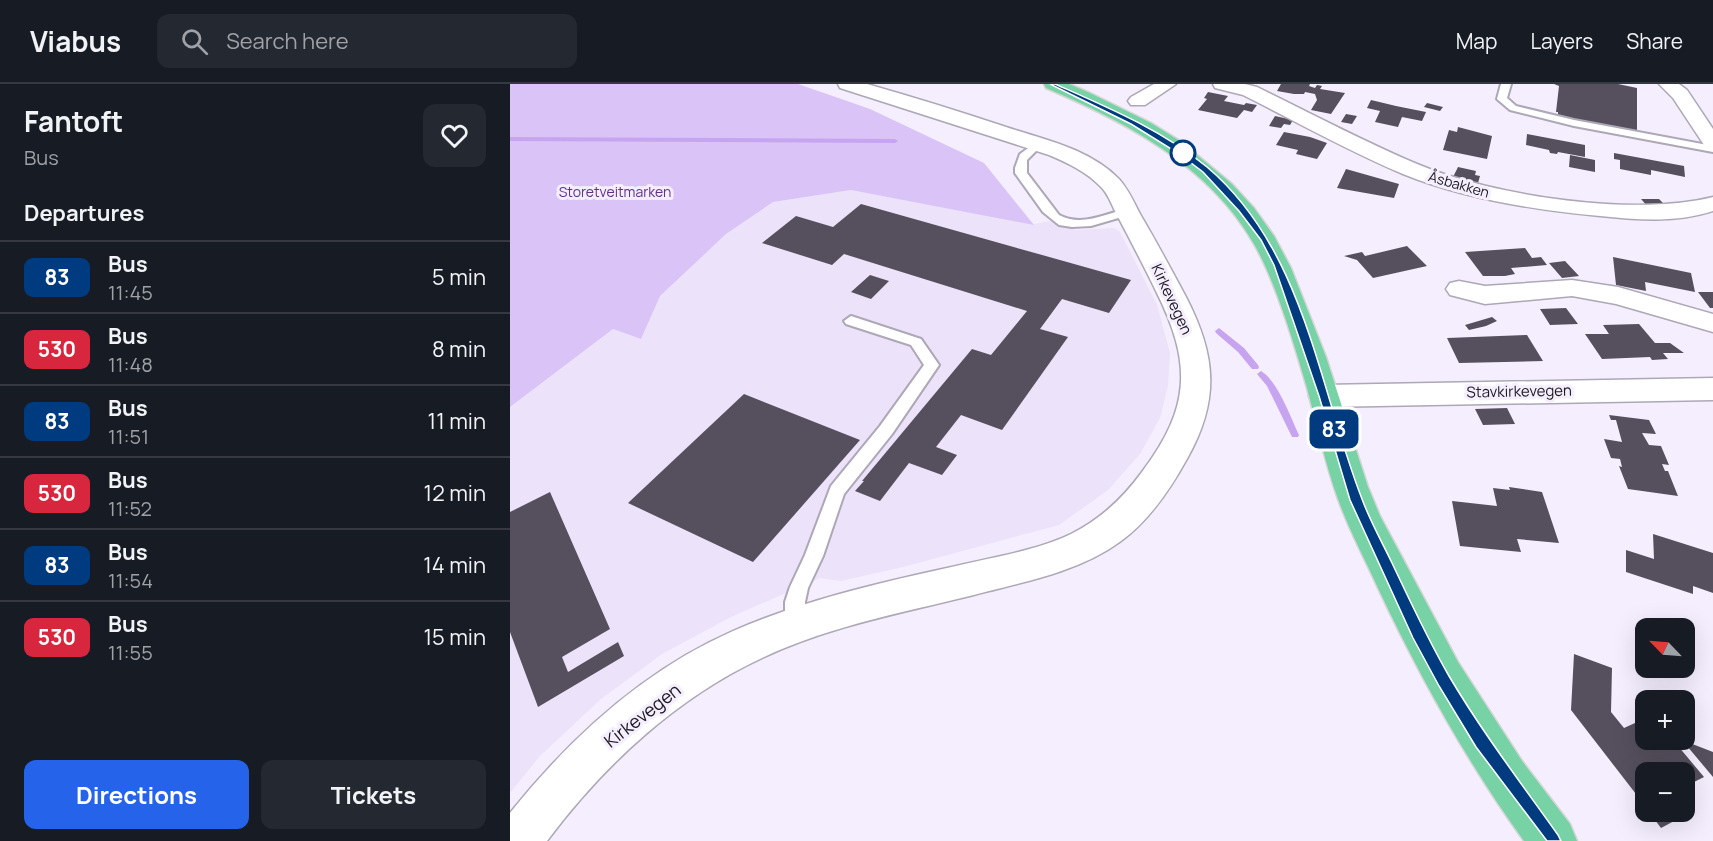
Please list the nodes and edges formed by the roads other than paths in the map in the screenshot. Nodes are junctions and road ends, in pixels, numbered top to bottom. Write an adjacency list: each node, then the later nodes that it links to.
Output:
1 (847, 84): 9 (street, Kirkevegen)
2 (1031, 84): 14 (main road)
3 (1053, 84): 14 (main road)
4 (1167, 84): 8 (street)
5 (1222, 84): 11 (street, Åsbakken)
6 (1506, 84): 10 (lane)
7 (1668, 84): 10 (street)
8 (1138, 101)
9 (1038, 144): 12 (street, Kirkevegen); 12 (lane)
10 (1713, 147)
11 (1713, 204)
12 (1128, 212): 19 (street, Kirkevegen)
13 (1459, 289): 16 (street)
14 (1287, 292): 18 (main road)
15 (851, 321): 19 (lane)
16 (1713, 323)
17 (1713, 389): 18 (street, Stavkirkevegen)
18 (1324, 396): 21 (main road)
19 (795, 625): 20 (street, Kirkevegen)
20 (518, 841)
21 (1552, 841)

